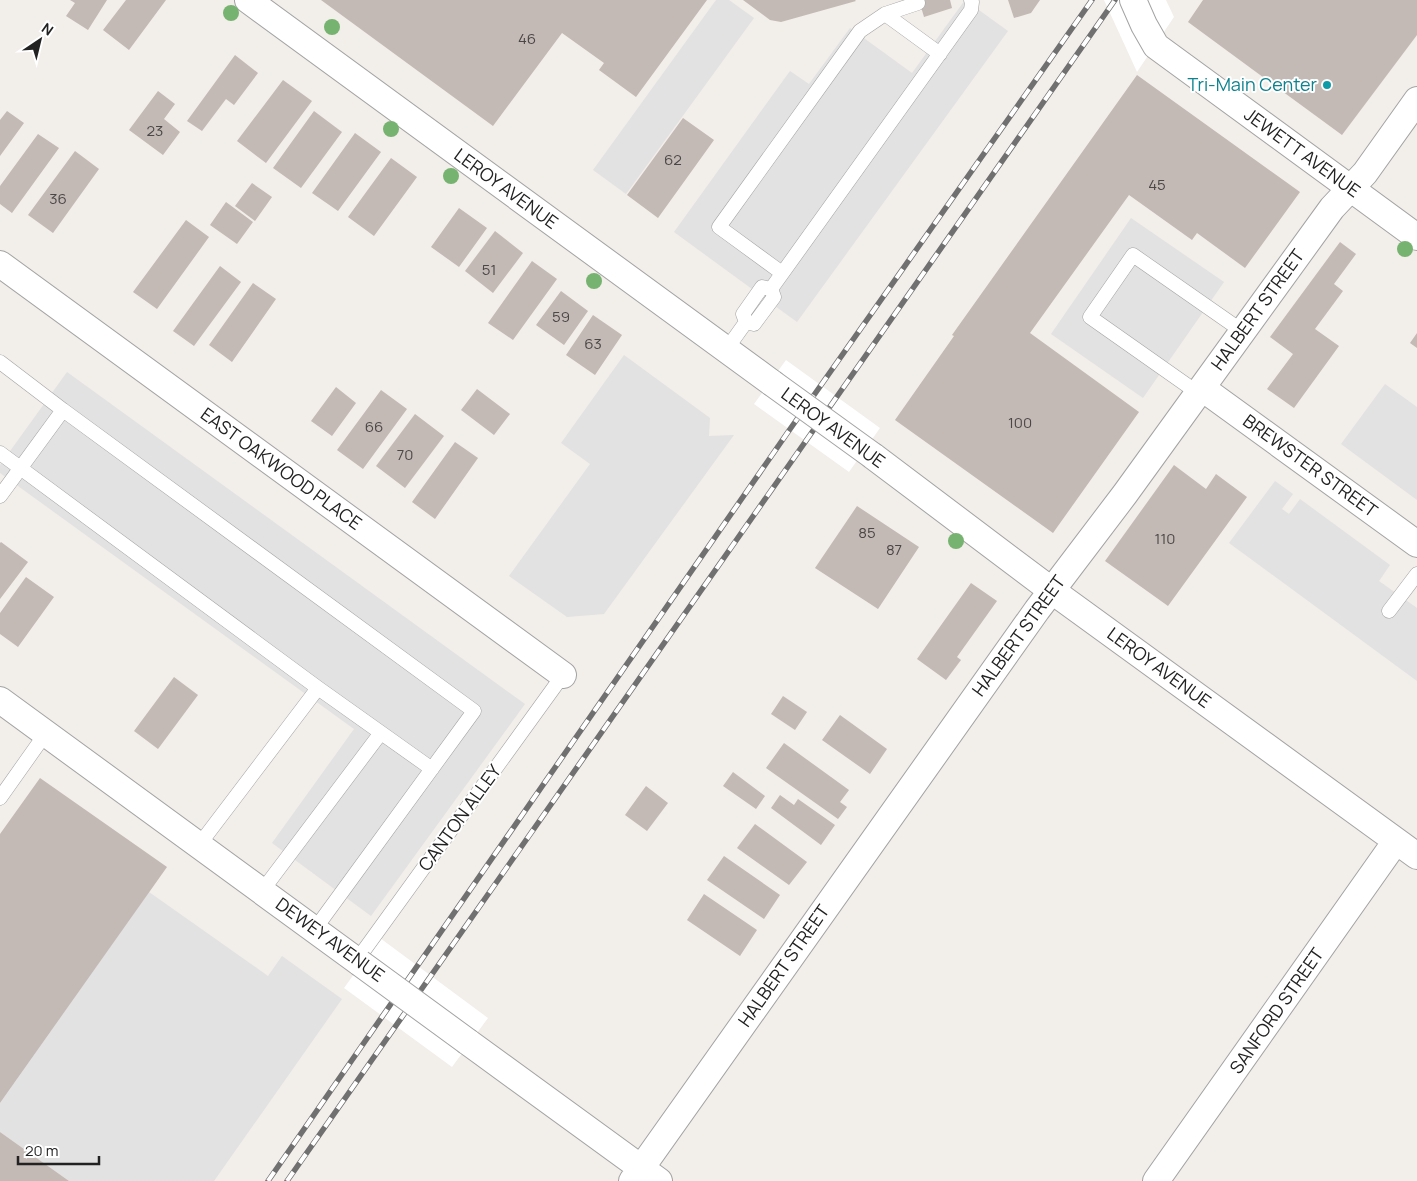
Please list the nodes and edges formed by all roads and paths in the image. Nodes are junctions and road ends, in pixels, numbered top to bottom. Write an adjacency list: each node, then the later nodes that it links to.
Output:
1 (248, 0): 13 (street, LEROY AVENUE)
2 (971, 0): 6 (lane)
3 (1133, 0): 8 (street, JEWETT AVENUE)
4 (918, 3): 5 (lane)
5 (885, 14): 6 (lane); 11 (lane)
6 (940, 54): 11 (lane)
7 (1417, 100): 8 (street, HALBERT STREET)
8 (1350, 188): 9 (street, JEWETT AVENUE); 12 (street, HALBERT STREET)
9 (1417, 237)
10 (0, 264): 24 (street, EAST OAKWOOD PLACE)
11 (782, 273): 13 (lane)
12 (1242, 331): 15 (street, HALBERT STREET); 15 (lane)
13 (726, 350): 22 (street, LEROY AVENUE, bridge)
14 (0, 362): 16 (lane)
15 (1200, 390): 20 (street, BREWSTER STREET); 22 (street, HALBERT STREET)
16 (63, 410): 18 (lane); 29 (lane)
17 (0, 453): 18 (lane)
18 (21, 468): 19 (lane); 25 (lane)
19 (0, 496)
20 (1417, 544)
21 (1417, 574): 23 (lane)
22 (1052, 590): 31 (street, LEROY AVENUE); 37 (street, HALBERT STREET)
23 (1389, 610)
24 (563, 675): 36 (lane, CANTON ALLEY)
25 (318, 688): 28 (lane); 32 (lane)
26 (0, 700): 27 (street, DEWEY AVENUE)
27 (46, 733): 30 (lane); 32 (street, DEWEY AVENUE)
28 (380, 734): 29 (lane); 34 (lane)
29 (432, 769): 35 (lane)
30 (0, 798)
31 (1396, 841): 33 (street, LEROY AVENUE); 38 (street, SANFORD STREET)
32 (199, 845): 34 (street, DEWEY AVENUE)
33 (1417, 856)
34 (262, 892): 35 (street, DEWEY AVENUE)
35 (315, 929): 36 (street, DEWEY AVENUE)
36 (359, 962): 37 (street, DEWEY AVENUE, bridge)
37 (644, 1177)
38 (1156, 1181)

